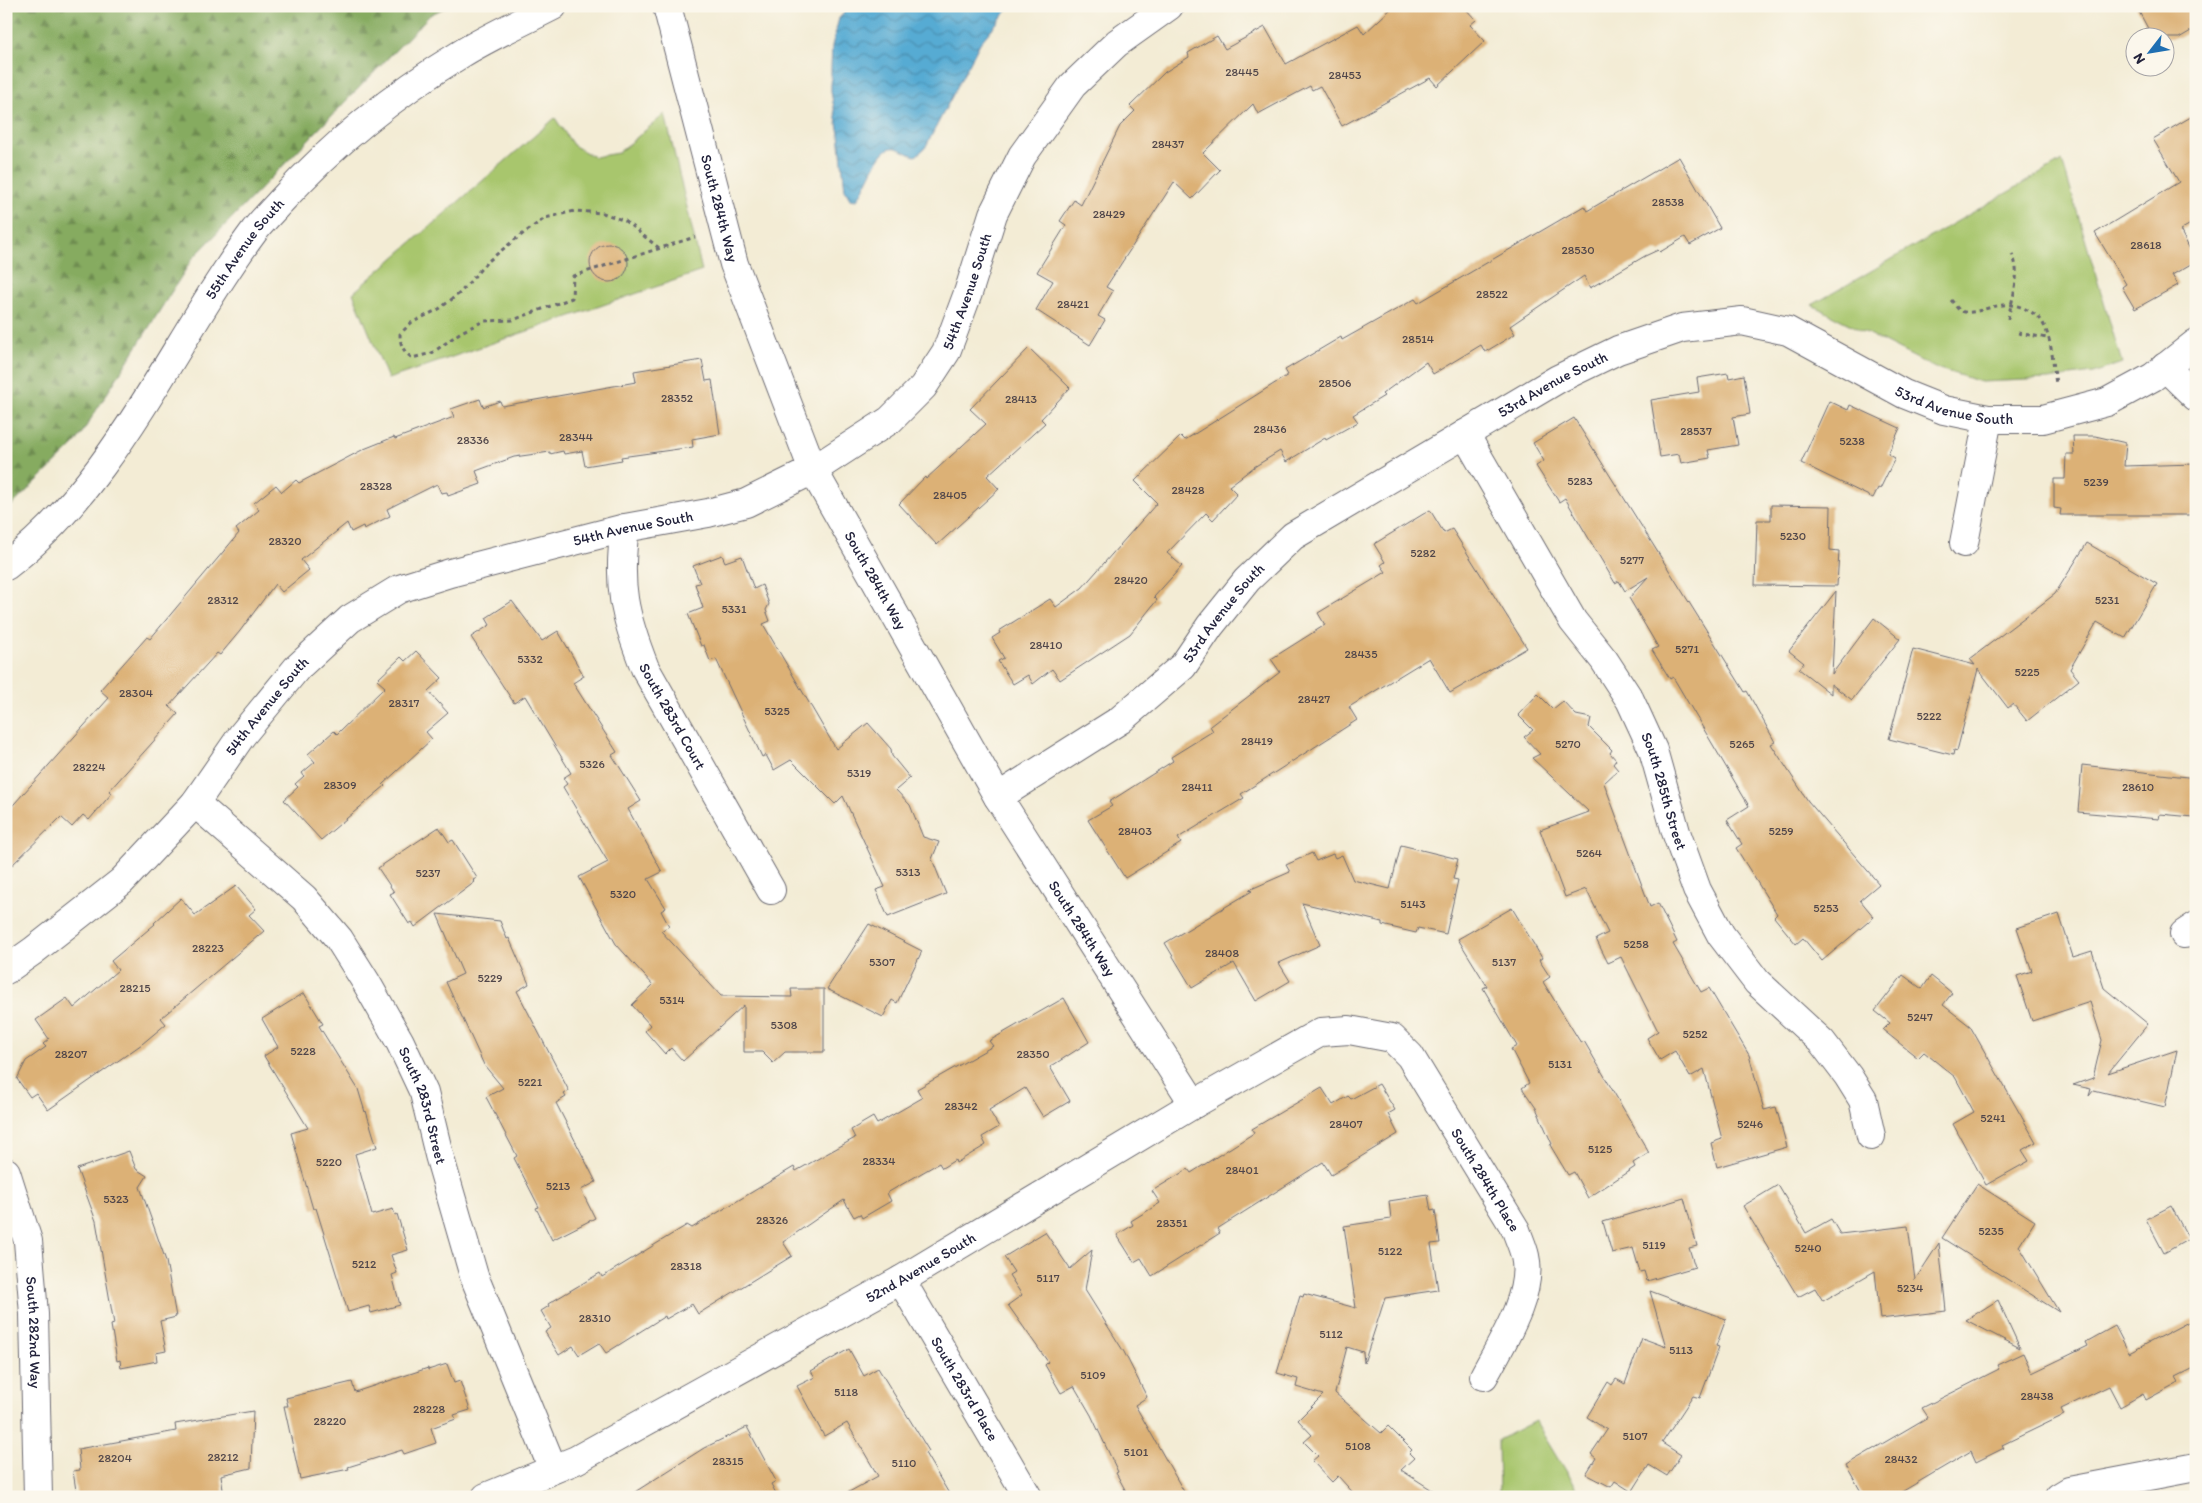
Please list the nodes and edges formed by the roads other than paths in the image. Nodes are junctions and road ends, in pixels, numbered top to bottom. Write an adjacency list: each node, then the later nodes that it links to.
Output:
1 (553, 6): 12 (street, 55th Avenue South)
2 (667, 6): 9 (street, South 284th Way)
3 (1169, 6): 9 (street, 54th Avenue South)
4 (2196, 343): 5 (street, 53rd Avenue South)
5 (2165, 368): 6 (street); 7 (street, 53rd Avenue South)
6 (2196, 397)
7 (1988, 419): 8 (street, 53rd Avenue South); 11 (street)
8 (1465, 434): 13 (street, 53rd Avenue South); 19 (street, South 285th Street)
9 (813, 470): 10 (street, 54th Avenue South); 13 (street, South 284th Way)
10 (625, 528): 14 (street, 54th Avenue South); 15 (street, South 283rd Court)
11 (1964, 543)
12 (6, 566)
13 (998, 797): 18 (street, South 284th Way)
14 (195, 803): 16 (street, 54th Avenue South); 24 (street, South 283rd Street)
15 (771, 890)
16 (6, 970)
17 (1349, 1030): 18 (street, 52nd Avenue South); 22 (street, South 284th Place)
18 (1194, 1104): 21 (street, 52nd Avenue South)
19 (1871, 1136)
20 (6, 1172): 25 (street, South 282nd Way)
21 (901, 1280): 24 (street, 52nd Avenue South); 27 (street, South 283rd Place)
22 (1484, 1376)
23 (2196, 1467): 28 (street)
24 (553, 1469): 26 (street, 52nd Avenue South)
25 (38, 1497)
26 (486, 1497)
27 (1028, 1497)
28 (2059, 1497)

